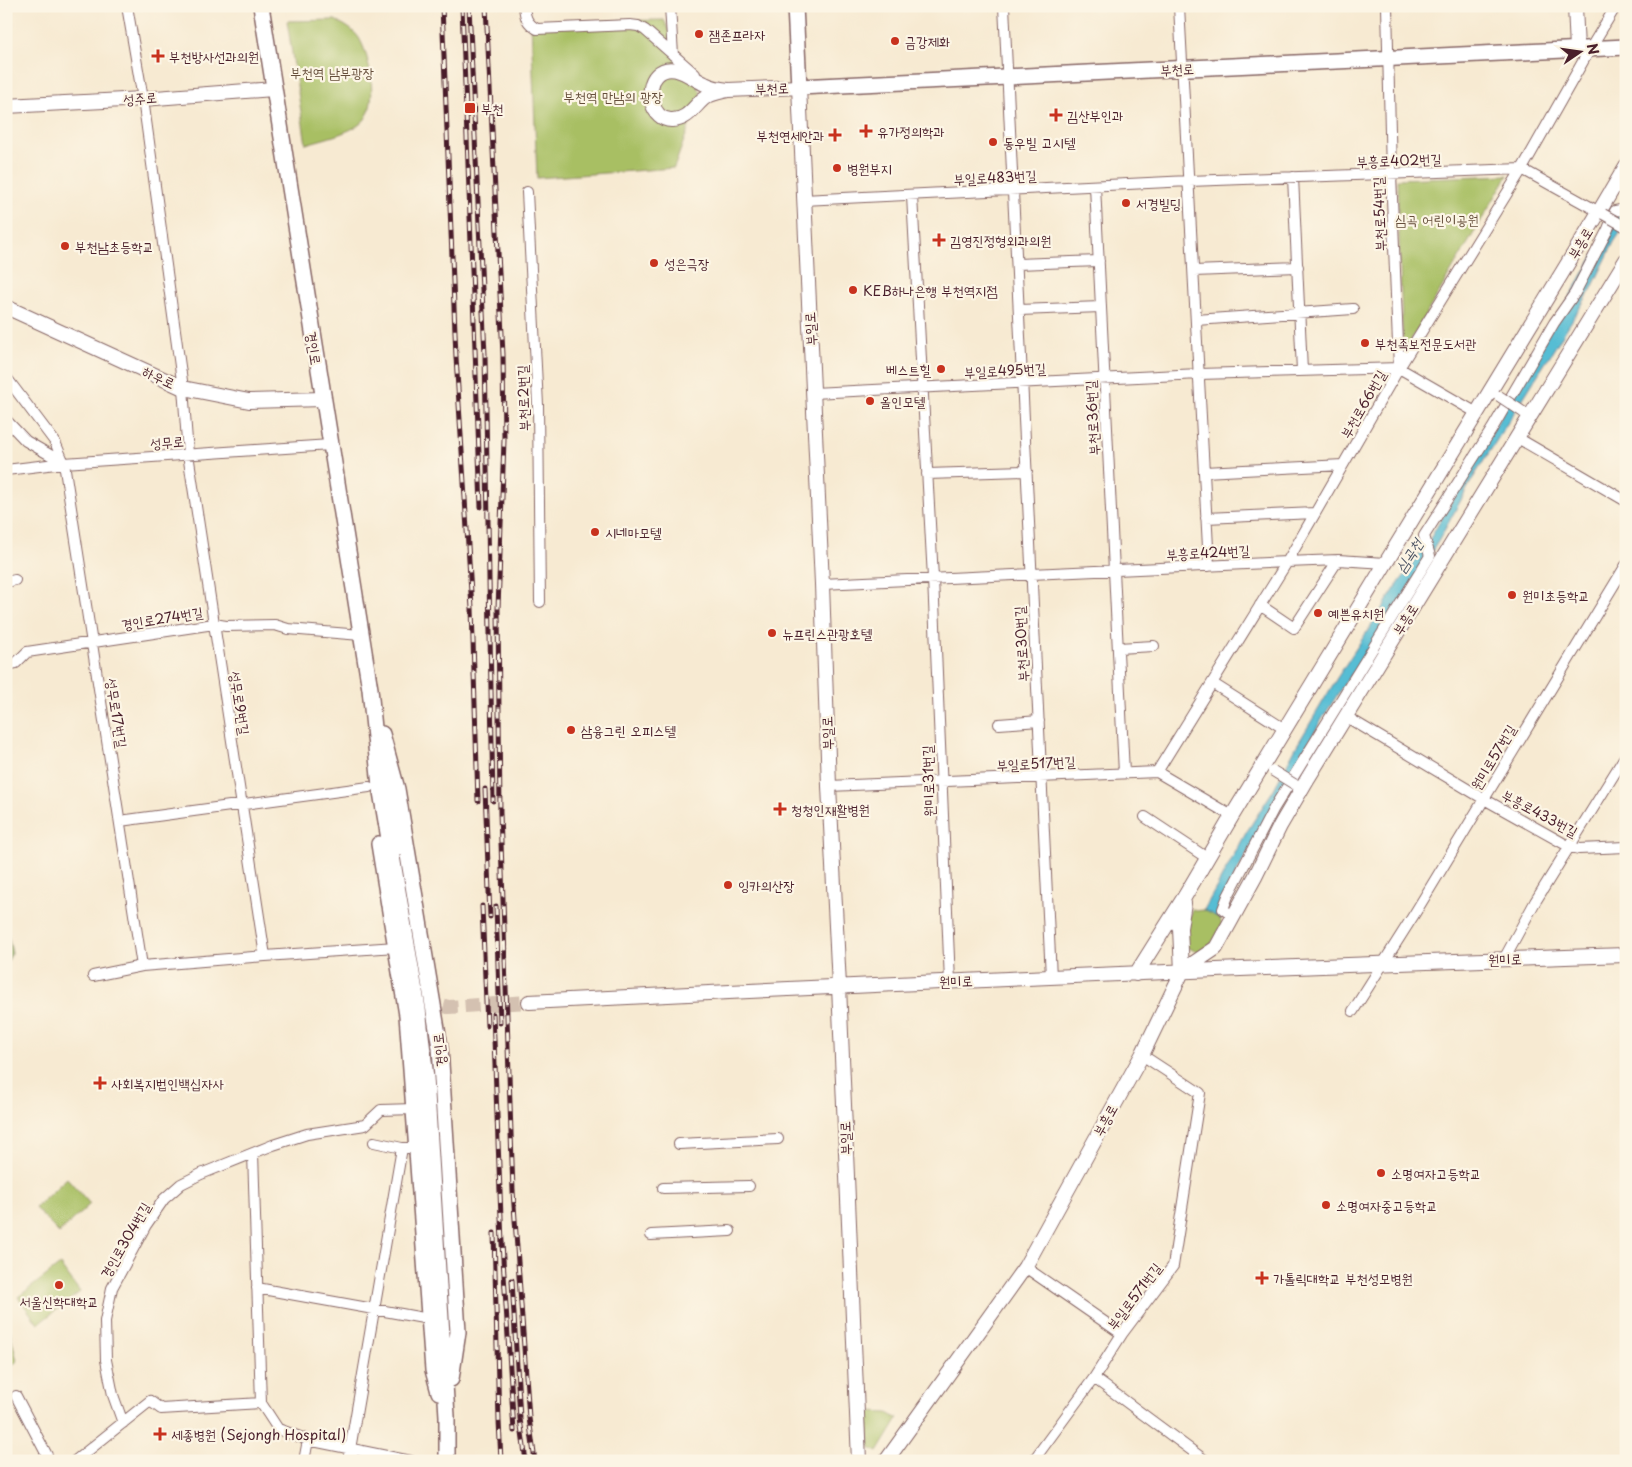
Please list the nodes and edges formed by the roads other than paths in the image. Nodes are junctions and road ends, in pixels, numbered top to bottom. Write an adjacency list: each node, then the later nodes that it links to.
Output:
1 (127, 6): 21 (street, 성무로9번길)
2 (261, 6): 19 (main road, 경인로)
3 (670, 6): 13 (street)
4 (795, 6): 18 (main road, 부일로)
5 (1004, 6): 16 (street, 부천로30번길)
6 (1179, 6): 15 (street)
7 (1387, 6): 14 (street, 부천로54번길)
8 (1575, 6): 12 (street)
9 (1616, 6): 12 (street, 부천로66번길)
10 (524, 11): 13 (street)
11 (1626, 47): 12 (main road, 부천로)
12 (1584, 49): 14 (main road, 부천로); 24 (street, 부천로66번길)
13 (673, 55): 17 (street)
14 (1389, 58): 15 (main road, 부천로); 25 (street, 부천로54번길)
15 (1181, 69): 16 (main road, 부천로); 27 (street)
16 (1008, 77): 18 (main road, 부천로); 29 (street, 부천로30번길)
17 (705, 84): 20 (street, 부천로); 20 (street, 부천로)
18 (799, 87): 20 (street, 부천로); 32 (street, 부일로)
19 (273, 89): 21 (street, 성주로); 57 (main road, 경인로)
20 (728, 90)
21 (143, 98): 22 (street, 성주로); 53 (street, 성무로9번길)
22 (6, 106)
23 (1626, 166): 34 (street, 부흥로)
24 (1522, 169): 25 (street, 부흥로402번길); 34 (street); 47 (street, 부천로66번길)
25 (1391, 174): 26 (street, 부흥로402번길); 47 (street, 부천로54번길)
26 (1294, 177): 27 (street, 부흥로402번길); 39 (street)
27 (1189, 181): 28 (street, 부일로483번길); 40 (street)
28 (1095, 186): 29 (street, 부일로483번길); 36 (street, 부천로36번길)
29 (1013, 190): 31 (street, 부일로483번길); 38 (street, 부천로30번길)
30 (527, 192): 82 (street, 부천로2번길)
31 (912, 196): 32 (street, 부일로483번길); 54 (street, 원미로31번길)
32 (803, 200): 55 (street, 부일로)
33 (1626, 209): 114 (street)
34 (1599, 212): 35 (street, bridge); 56 (street, 부흥로)
35 (1626, 227)
36 (1098, 260): 38 (street); 42 (street, 부천로36번길)
37 (1626, 260): 59 (street, 부흥로)
38 (1017, 264): 44 (street, 부천로30번길)
39 (1298, 267): 40 (street); 45 (street)
40 (1194, 271): 46 (street)
41 (6, 307): 53 (street, 하우로)
42 (1101, 307): 44 (street); 51 (street, 부천로36번길)
43 (1353, 309): 45 (street)
44 (1019, 310): 52 (street, 부천로30번길)
45 (1300, 313): 46 (street); 48 (street)
46 (1196, 320): 49 (street)
47 (1399, 368): 48 (street, 부일로495번길); 58 (street); 65 (street, 부천로66번길)
48 (1302, 371): 49 (street, 부일로495번길)
49 (1199, 374): 51 (street, 부일로495번길); 68 (street)
50 (6, 377): 64 (street, 성무로17번길)
51 (1104, 379): 52 (street, 부일로495번길); 78 (street, 부천로36번길)
52 (1023, 383): 54 (street, 부일로495번길); 67 (street, 부천로30번길)
53 (183, 388): 57 (street, 하우로); 63 (street, 성무로9번길)
54 (922, 388): 55 (street, 부일로495번길); 69 (street, 원미로31번길)
55 (813, 393): 81 (street, 부일로)
56 (1495, 393): 58 (street, 부흥로); 59 (street, bridge)
57 (323, 399): 62 (main road, 경인로)
58 (1477, 414): 75 (street, 부흥로)
59 (1526, 414): 61 (street, 부흥로)
60 (6, 420): 64 (street)
61 (1516, 437): 70 (street); 92 (street, 부흥로)
62 (330, 445): 63 (street, 성무로); 85 (main road, 경인로)
63 (188, 454): 64 (street, 성무로); 84 (street, 성무로9번길)
64 (64, 463): 66 (street, 성무로); 86 (street, 성무로17번길)
65 (1343, 465): 68 (street); 71 (street, 부천로66번길)
66 (6, 470)
67 (1027, 471): 69 (street); 79 (street, 부천로30번길)
68 (1204, 472): 72 (street)
69 (927, 474): 80 (street, 원미로31번길)
70 (1626, 501)
71 (1315, 513): 72 (street); 74 (street, 부천로66번길)
72 (1206, 518): 77 (street)
73 (1338, 560): 74 (street, 부흥로424번길); 75 (street, 부흥로424번길); 83 (street)
74 (1287, 562): 77 (street, 부흥로424번길); 83 (street, 부천로66번길)
75 (1386, 563): 95 (street, 부흥로)
76 (1626, 565): 105 (street, 원미로57번길)
77 (1209, 566): 78 (street, 부흥로424번길)
78 (1113, 570): 79 (street, 부흥로424번길); 88 (street, 부천로36번길)
79 (1032, 574): 80 (street, 부흥로424번길); 93 (street, 부천로30번길)
80 (933, 578): 81 (street, 부흥로424번길); 101 (street, 원미로31번길)
81 (822, 584): 102 (street, 부일로)
82 (540, 602)
83 (1260, 605): 90 (street, 부천로66번길)
84 (214, 624): 85 (street, 경인로274번길); 86 (street, 경인로274번길); 106 (street, 성무로9번길)
85 (361, 635): 91 (main road, 경인로)
86 (92, 643): 89 (street, 경인로274번길); 109 (street, 성무로17번길)
87 (1154, 646): 88 (street)
88 (1118, 648): 99 (street, 부천로36번길)
89 (6, 665)
90 (1212, 683): 95 (street); 98 (street, 부천로66번길)
91 (370, 689): 104 (main road, 경인로); 127 (street); 148 (main road, 경인로); 151 (main road, 경인로)
92 (1345, 716): 103 (street, 부흥로); 105 (street, 부흥로433번길)
93 (1039, 721): 94 (street); 100 (street, 부천로30번길)
94 (999, 724)
95 (1286, 730): 97 (street, 부흥로)
96 (1626, 756): 110 (street)
97 (1268, 768): 103 (street, bridge); 107 (street, 부흥로)
98 (1157, 772): 99 (street, 부일로517번길); 107 (street)
99 (1124, 773): 100 (street, 부일로517번길)
100 (1042, 777): 101 (street, 부일로517번길); 124 (street, 부천로30번길)
101 (941, 781): 102 (street, 부일로517번길); 125 (street, 원미로31번길)
102 (829, 786): 126 (street, 부일로)
103 (1298, 786): 121 (street, 부흥로)
104 (369, 787): 106 (street); 115 (main road, 경인로)
105 (1484, 799): 110 (street, 부흥로433번길); 119 (street, 원미로57번길)
106 (241, 804): 109 (street); 117 (street, 성무로9번길)
107 (1232, 816): 112 (street, 부흥로)
108 (1145, 817): 112 (street)
109 (120, 821): 120 (street, 성무로17번길)
110 (1570, 847): 111 (street, 부흥로433번길); 118 (street)
111 (1626, 847)
112 (1207, 858): 113 (street, 부흥로)
113 (1185, 896): 121 (street, 부흥로); 122 (street, 부흥로)
114 (1230, 914)
115 (396, 947): 117 (street); 132 (main road, 경인로)
116 (1626, 955): 118 (street, 원미로)
117 (264, 956): 120 (street)
118 (1504, 959): 119 (street, 원미로)
119 (1384, 963): 121 (street, 원미로); 129 (street)
120 (142, 966): 123 (street)
121 (1182, 972): 122 (street, 원미로); 131 (street, 부흥로)
122 (1136, 974): 124 (street, 원미로)
123 (92, 976)
124 (1051, 977): 125 (street, 원미로)
125 (950, 982): 126 (street, 원미로)
126 (839, 986): 128 (street, 원미로); 162 (street, 부일로)
127 (419, 989)
128 (529, 1002)
129 (1353, 1010)
130 (424, 1025): 148 (street)
131 (1142, 1055): 142 (street, 부흥로); 146 (street, 부일로571번길)
132 (414, 1109): 136 (main road, 경인로); 137 (street, 경인로304번길)
133 (778, 1139): 135 (street)
134 (374, 1142): 136 (street)
135 (679, 1144)
136 (410, 1148): 144 (street, 경인로); 145 (main road, 경인로)
137 (253, 1153): 143 (street); 152 (street, 경인로304번길)
138 (749, 1186): 139 (street)
139 (662, 1188)
140 (730, 1231): 141 (street)
141 (651, 1236)
142 (1025, 1267): 146 (street); 163 (street, 부흥로)
143 (258, 1288): 144 (street); 150 (street)
144 (374, 1309): 145 (street); 154 (street, 경인로)
145 (429, 1319): 151 (main road, 경인로)
146 (1122, 1334): 147 (street, 부일로571번길)
147 (1094, 1378): 155 (street); 164 (street, 부일로571번길)
148 (451, 1380): 151 (main road, 경인로)
149 (16, 1396): 156 (street)
150 (261, 1403): 152 (street); 153 (street)
151 (447, 1416): 161 (main road, 경인로)
152 (123, 1423): 157 (street)
153 (308, 1440): 154 (street); 158 (street)
154 (350, 1448): 159 (street, 경인로); 160 (street)
155 (1199, 1459)
156 (50, 1461)
157 (75, 1461)
158 (304, 1461)
159 (348, 1461)
160 (411, 1461)
161 (448, 1461)
162 (859, 1461)
163 (886, 1461)
164 (1033, 1461)

